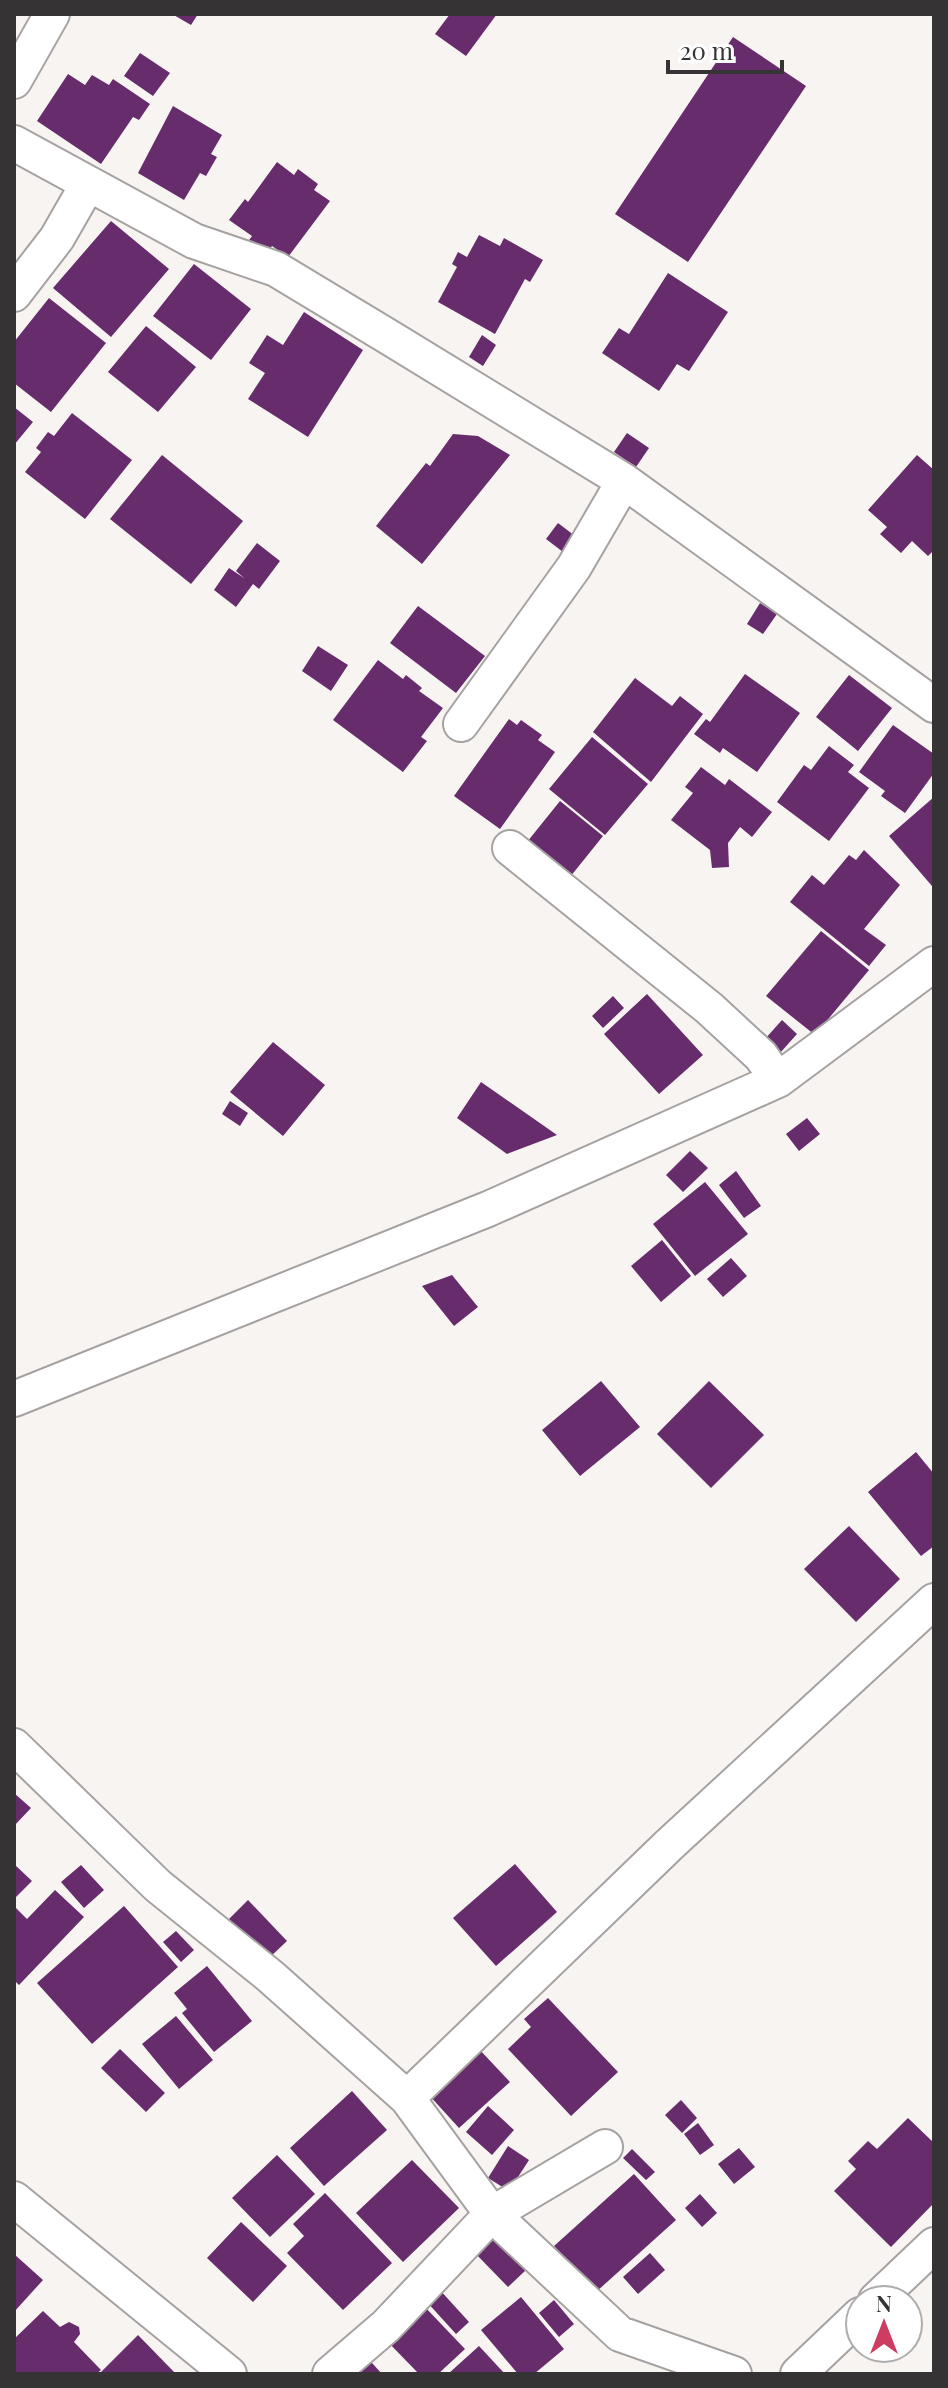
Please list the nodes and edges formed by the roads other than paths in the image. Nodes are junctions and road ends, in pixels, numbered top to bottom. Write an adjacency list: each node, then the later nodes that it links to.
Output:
1 (52, 14): 2 (street)
2 (14, 81)
3 (14, 143): 4 (street)
4 (88, 184): 5 (street); 6 (street)
5 (14, 294)
6 (624, 481): 7 (street); 8 (street)
7 (934, 705)
8 (461, 724)
9 (510, 848): 11 (street)
10 (934, 964): 11 (street)
11 (778, 1080): 12 (street)
12 (14, 1399)
13 (934, 1601): 15 (street)
14 (14, 1746): 15 (street)
15 (407, 2098): 18 (street)
16 (605, 2147): 18 (street)
17 (14, 2199): 22 (street)
18 (492, 2214): 23 (street); 24 (street)
19 (934, 2245): 20 (street)
20 (893, 2284)
21 (844, 2330): 25 (street)
22 (229, 2374)
23 (330, 2374)
24 (734, 2374)
25 (798, 2374)

